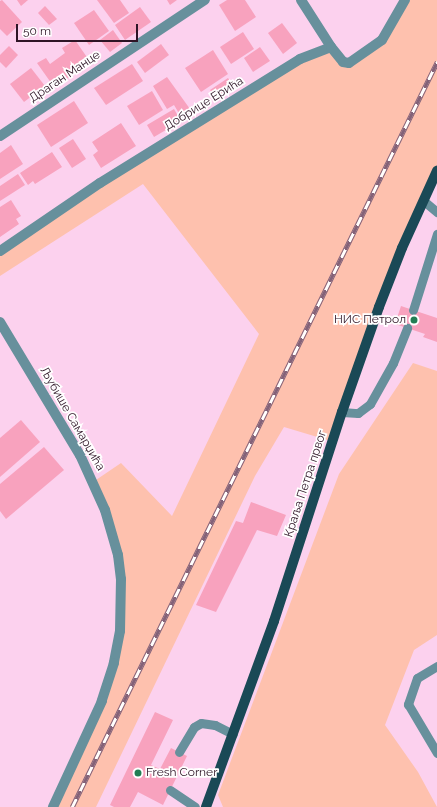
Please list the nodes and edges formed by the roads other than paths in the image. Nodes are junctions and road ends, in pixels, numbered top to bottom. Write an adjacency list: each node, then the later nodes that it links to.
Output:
1 (205, 0): 5 (street, Драган Манце)
2 (301, 0): 4 (street)
3 (405, 0): 4 (street)
4 (331, 47): 10 (street, Добрице Ерића)
5 (0, 136)
6 (437, 171): 7 (main road, Краља Петра првог)
7 (425, 202): 8 (lane); 14 (main road, Краља Петра првог)
8 (437, 212)
9 (437, 234): 11 (lane)
10 (0, 251)
11 (413, 310)
12 (0, 322): 20 (street, Љубише Самарџића)
13 (407, 328): 14 (lane)
14 (342, 412): 16 (main road, Краља Петра првог)
15 (437, 666): 18 (lane)
16 (233, 734): 17 (lane); 22 (main road, Краља Петра првог)
17 (179, 752)
18 (437, 753)
19 (170, 790): 21 (lane)
20 (53, 807)
21 (195, 807)
22 (206, 807)

